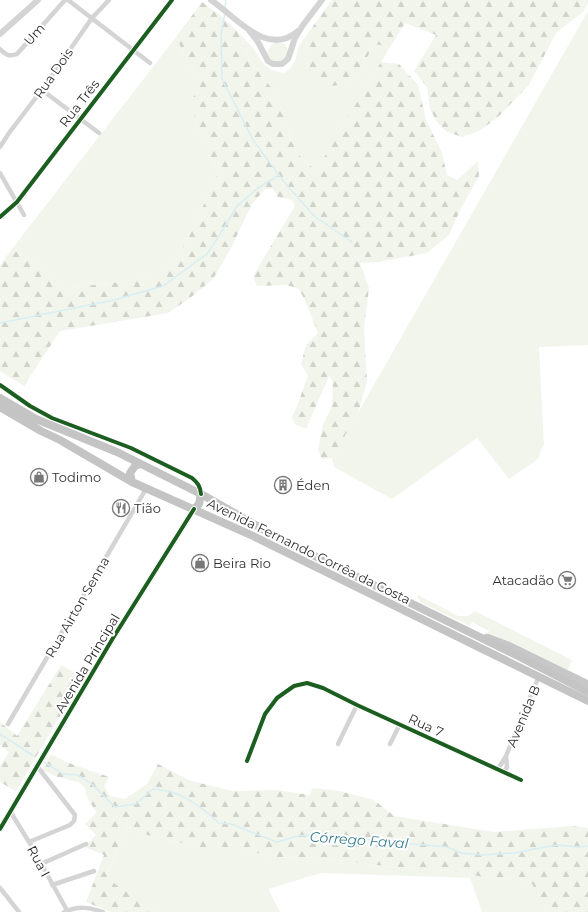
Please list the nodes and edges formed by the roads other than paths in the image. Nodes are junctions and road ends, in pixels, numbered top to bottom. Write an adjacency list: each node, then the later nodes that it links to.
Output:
1 (38, 0): 10 (street)
2 (66, 0): 7 (street); 12 (street, Um)
3 (109, 0): 7 (street, Rua Dois)
4 (172, 0): 13 (street, Rua Três)
5 (211, 0): 9 (street)
6 (322, 0): 8 (street)
7 (92, 18): 13 (street); 17 (street, Rua Dois)
8 (303, 25): 11 (street); 14 (street)
9 (248, 29): 11 (street); 15 (street)
10 (0, 34)
11 (277, 40): 14 (street); 15 (street)
12 (0, 49)
13 (133, 50): 16 (street); 18 (street, Rua Três)
14 (290, 53): 15 (street)
15 (267, 59)
16 (150, 63)
17 (42, 90): 18 (street); 20 (street, Rua Dois)
18 (80, 119): 19 (street); 22 (street, Rua Três)
19 (99, 133)
20 (0, 147)
21 (0, 173): 22 (street)
22 (17, 202): 23 (street); 24 (street, Rua Três)
23 (24, 214)
24 (0, 217)
25 (0, 385): 28 (street)
26 (0, 398): 29 (highway, Avenida Fernando Corrêa da Costa)
27 (0, 407): 31 (highway, Avenida Fernando Corrêa da Costa)
28 (94, 433): 29 (street); 33 (street)
29 (90, 441): 30 (highway, Avenida Fernando Corrêa da Costa)
30 (140, 464): 31 (highway); 33 (highway, Avenida Fernando Corrêa da Costa)
31 (132, 482): 32 (highway, Avenida Fernando Corrêa da Costa)
32 (146, 489): 34 (highway, Avenida Fernando Corrêa da Costa); 42 (street, Rua Airton Senna)
33 (201, 494): 34 (highway); 35 (highway, Avenida Fernando Corrêa da Costa)
34 (194, 509): 36 (highway, Avenida Fernando Corrêa da Costa); 48 (street, Avenida Principal)
35 (460, 627): 37 (highway, Avenida Fernando Corrêa da Costa); 38 (main road, Avenida Fernando Corrêa da Costa)
36 (539, 676): 37 (highway, Avenida Fernando Corrêa da Costa); 46 (street, Avenida B)
37 (549, 677): 39 (highway); 40 (highway, Avenida Fernando Corrêa da Costa)
38 (588, 684)
39 (588, 692)
40 (588, 699)
41 (357, 705): 43 (street, Rua 7); 44 (street); 47 (street, Rua 7)
42 (8, 724)
43 (400, 724): 45 (street); 49 (street, Rua 7)
44 (338, 744)
45 (390, 744)
46 (506, 756): 49 (street, Avenida B); 50 (street, Avenida B)
47 (247, 761)
48 (37, 766): 52 (street, Avenida Principal); 54 (street)
49 (498, 769): 50 (street, Rua 7)
50 (504, 772): 51 (street, Rua 7)
51 (521, 780)
52 (10, 812): 53 (street, Avenida Principal); 54 (street, Rua I)
53 (0, 829)
54 (29, 842): 56 (street, Rua I)
55 (86, 844): 56 (street)
56 (41, 864): 58 (street, Rua I)
57 (94, 871): 58 (street)
58 (52, 885): 61 (street, Rua I)
59 (0, 888): 60 (street)
60 (19, 912)
61 (66, 912): 62 (street)
62 (103, 912)

